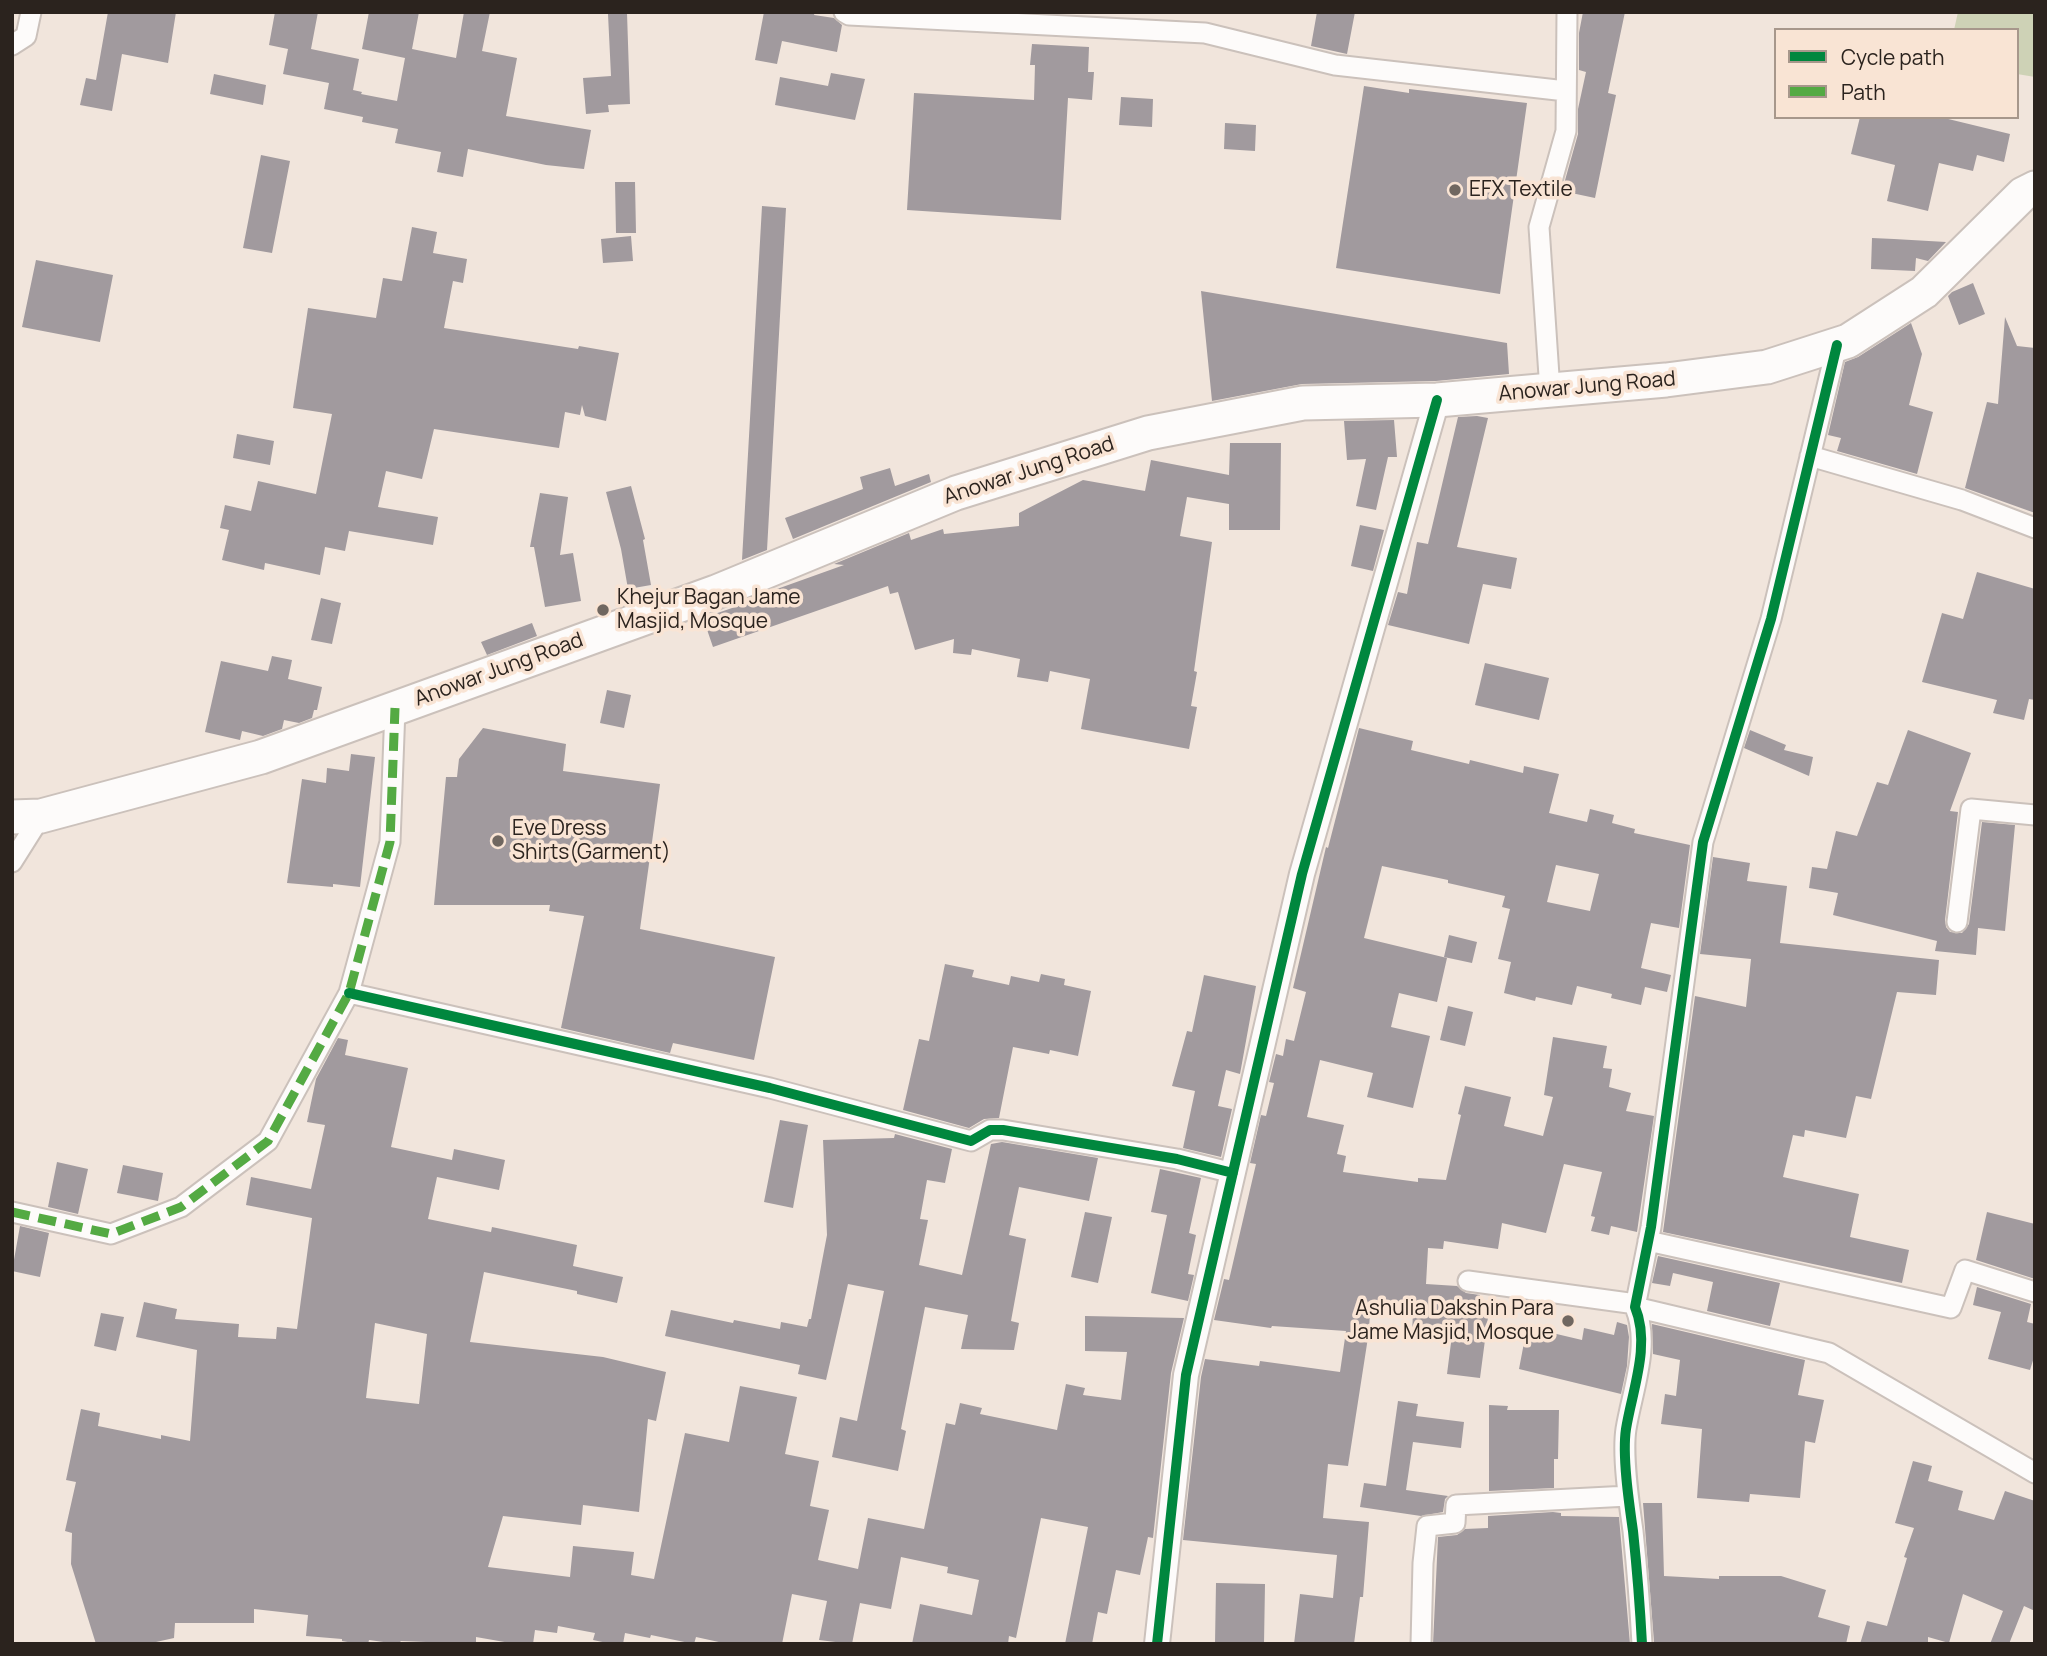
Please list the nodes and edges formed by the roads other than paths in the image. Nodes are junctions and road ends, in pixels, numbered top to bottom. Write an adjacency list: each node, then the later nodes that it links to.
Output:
1 (31, 12): 4 (street)
2 (844, 12): 5 (street)
3 (1567, 12): 5 (street)
4 (12, 45)
5 (1566, 91): 8 (street)
6 (2035, 188): 7 (highway, Anowar Jung Road)
7 (1837, 345): 8 (highway, Anowar Jung Road); 10 (street)
8 (1550, 391): 9 (highway, Anowar Jung Road)
9 (1437, 400): 12 (highway, Anowar Jung Road); 18 (street)
10 (1810, 456): 11 (street); 20 (street)
11 (2035, 528)
12 (395, 708): 14 (highway, Anowar Jung Road); 17 (street)
13 (2035, 815): 16 (street)
14 (27, 817): 15 (street)
15 (12, 862)
16 (1957, 922)
17 (349, 993): 18 (street); 19 (street)
18 (1233, 1173): 26 (street)
19 (12, 1212)
20 (1648, 1241): 22 (street); 23 (street)
21 (1468, 1281): 23 (street)
22 (2035, 1292)
23 (1635, 1306): 24 (street); 25 (street)
24 (2035, 1473)
25 (1628, 1496): 27 (street); 28 (street)
26 (1157, 1644)
27 (1421, 1644)
28 (1642, 1644)

